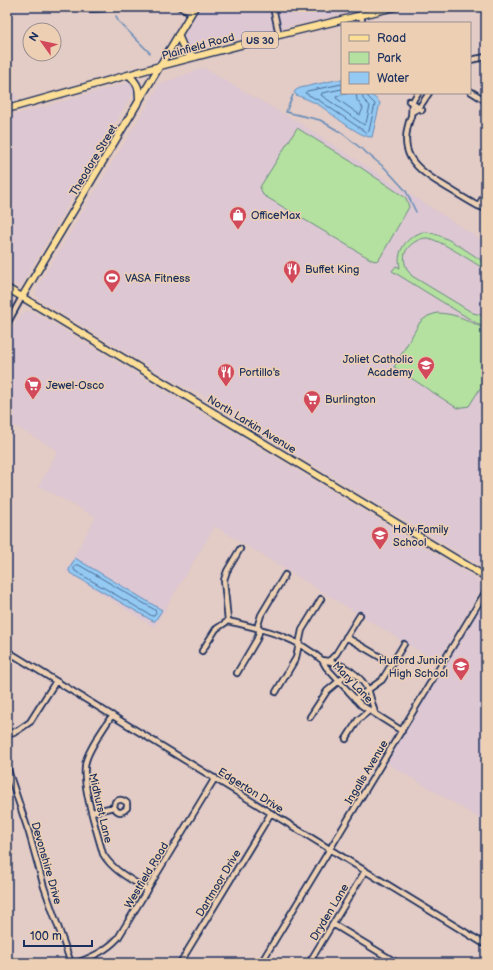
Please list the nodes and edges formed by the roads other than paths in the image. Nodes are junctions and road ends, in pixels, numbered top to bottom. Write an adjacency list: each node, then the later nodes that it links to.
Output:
1 (74, 7): 7 (street)
2 (118, 7): 7 (street)
3 (180, 7): 8 (street)
4 (273, 7): 12 (street)
5 (361, 7): 9 (street)
6 (395, 7): 9 (main road, Plainfield Road / US 30)
7 (101, 8)
8 (194, 10): 11 (main road, Theodore Street)
9 (361, 16): 10 (street); 12 (main road, Plainfield Road / US 30)
10 (362, 22)
11 (178, 35): 13 (main road); 16 (main road, Theodore Street)
12 (279, 35): 13 (main road, Plainfield Road / US 30)
13 (195, 57): 16 (main road, Plainfield Road / US 30)
14 (486, 57): 15 (street)
15 (471, 60)
16 (160, 66): 17 (main road, Plainfield Road / US 30); 23 (main road, Theodore Street)
17 (129, 75): 23 (main road); 24 (main road, Plainfield Road / US 30)
18 (471, 92): 21 (street)
19 (417, 94): 22 (street)
20 (428, 94): 25 (street)
21 (486, 101)
22 (410, 102): 25 (street); 26 (street)
23 (139, 103): 31 (main road, Theodore Street)
24 (7, 109)
25 (421, 109): 26 (street)
26 (412, 112): 28 (street)
27 (486, 192): 28 (street)
28 (478, 206): 29 (street)
29 (486, 209)
30 (7, 288): 31 (main road, North Larkin Avenue)
31 (22, 297): 32 (street, Theodore Street); 35 (main road, North Larkin Avenue)
32 (7, 324)
33 (240, 549): 39 (street)
34 (285, 575): 40 (street)
35 (486, 577)
36 (486, 591): 60 (street, Ingalls Avenue)
37 (321, 599): 42 (street)
38 (360, 615): 41 (street)
39 (228, 621): 40 (street, Mary Lane); 45 (street)
40 (258, 629): 42 (street, Mary Lane); 51 (street)
41 (346, 637): 47 (street); 48 (street)
42 (299, 644): 46 (street, Mary Lane); 55 (street)
43 (404, 644): 48 (street)
44 (7, 651): 52 (street, Edgerton Drive)
45 (202, 651)
46 (322, 660): 47 (street, Mary Lane); 49 (street, Mary Lane)
47 (330, 661): 49 (street); 50 (street, Mary Lane)
48 (392, 664): 54 (street)
49 (325, 665): 53 (street, Mary Lane)
50 (351, 671): 53 (street); 54 (street, Mary Lane)
51 (237, 673)
52 (56, 681): 58 (street, Edgerton Drive); 61 (street)
53 (339, 681): 56 (street, Mary Lane); 59 (street)
54 (368, 691): 56 (street); 57 (street, Mary Lane)
55 (276, 692)
56 (355, 699): 57 (street, Mary Lane)
57 (371, 709): 60 (street, Mary Lane); 62 (street)
58 (112, 715): 64 (street, Edgerton Drive); 66 (street, Midhurst Lane)
59 (310, 717)
60 (402, 731): 68 (street, Ingalls Avenue)
61 (7, 734)
62 (346, 739)
63 (7, 767): 73 (street, Devonshire Drive)
64 (215, 778): 67 (street, Edgerton Drive); 70 (street, Westfield Road)
65 (114, 807): 66 (street)
66 (92, 812): 70 (street, Midhurst Lane)
67 (271, 813): 68 (street, Edgerton Drive); 75 (street, Dartmoor Drive)
68 (330, 849): 69 (street, Edgerton Drive); 76 (street, Ingalls Avenue)
69 (365, 871): 71 (street, Dryden Lane); 72 (street, Edgerton Drive)
70 (148, 890): 74 (street, Westfield Road)
71 (333, 924): 77 (street, Dryden Lane); 78 (street)
72 (486, 945)
73 (70, 963)
74 (76, 963)
75 (180, 963)
76 (262, 963)
77 (309, 963)
78 (397, 963)

